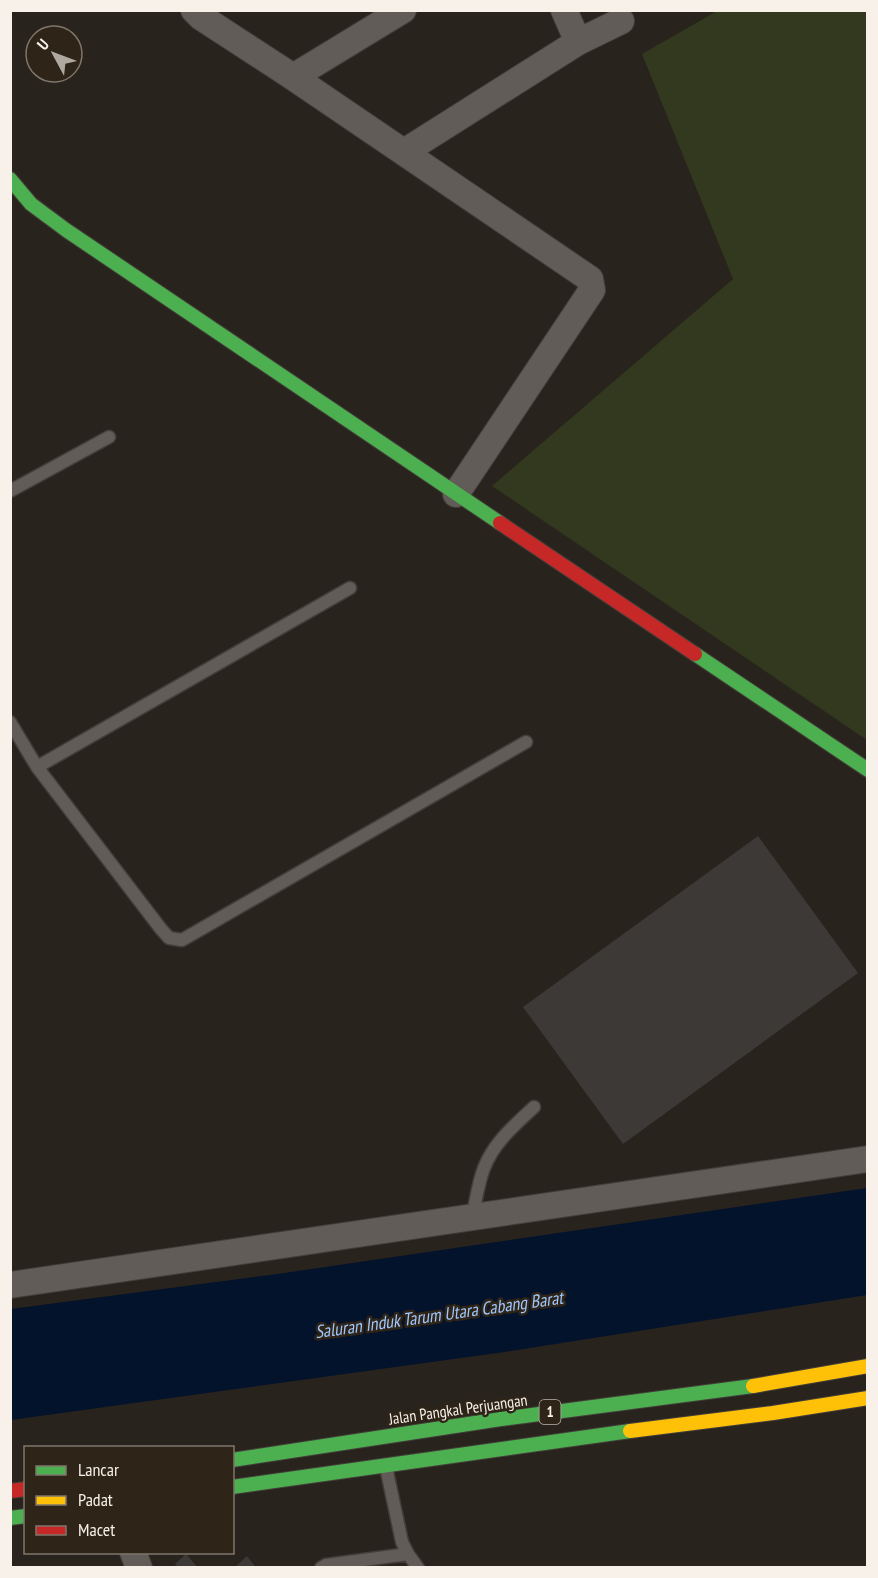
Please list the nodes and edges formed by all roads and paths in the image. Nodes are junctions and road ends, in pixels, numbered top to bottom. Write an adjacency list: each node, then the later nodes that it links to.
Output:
1 (194, 10): 6 (street)
2 (404, 10): 6 (street)
3 (564, 10): 5 (street)
4 (621, 21): 5 (street)
5 (578, 42): 7 (street)
6 (293, 77): 7 (street)
7 (404, 152): 11 (street)
8 (10, 179): 11 (main road)
9 (109, 437): 10 (lane)
10 (10, 491)
11 (456, 494): 16 (main road)
12 (350, 588): 15 (lane)
13 (10, 722): 15 (lane)
14 (526, 742): 15 (lane)
15 (37, 767)
16 (867, 770)
17 (534, 1107): 19 (lane)
18 (867, 1159): 19 (street)
19 (472, 1218): 20 (street)
20 (10, 1285)
21 (867, 1366): 23 (main road, Jalan Pangkal Perjuangan / 1)
22 (867, 1398): 24 (main road, 1)
23 (234, 1460)
24 (386, 1467): 25 (main road, 1); 26 (lane)
25 (234, 1487)
26 (408, 1554): 27 (lane); 28 (lane)
27 (321, 1568)
28 (418, 1568)

